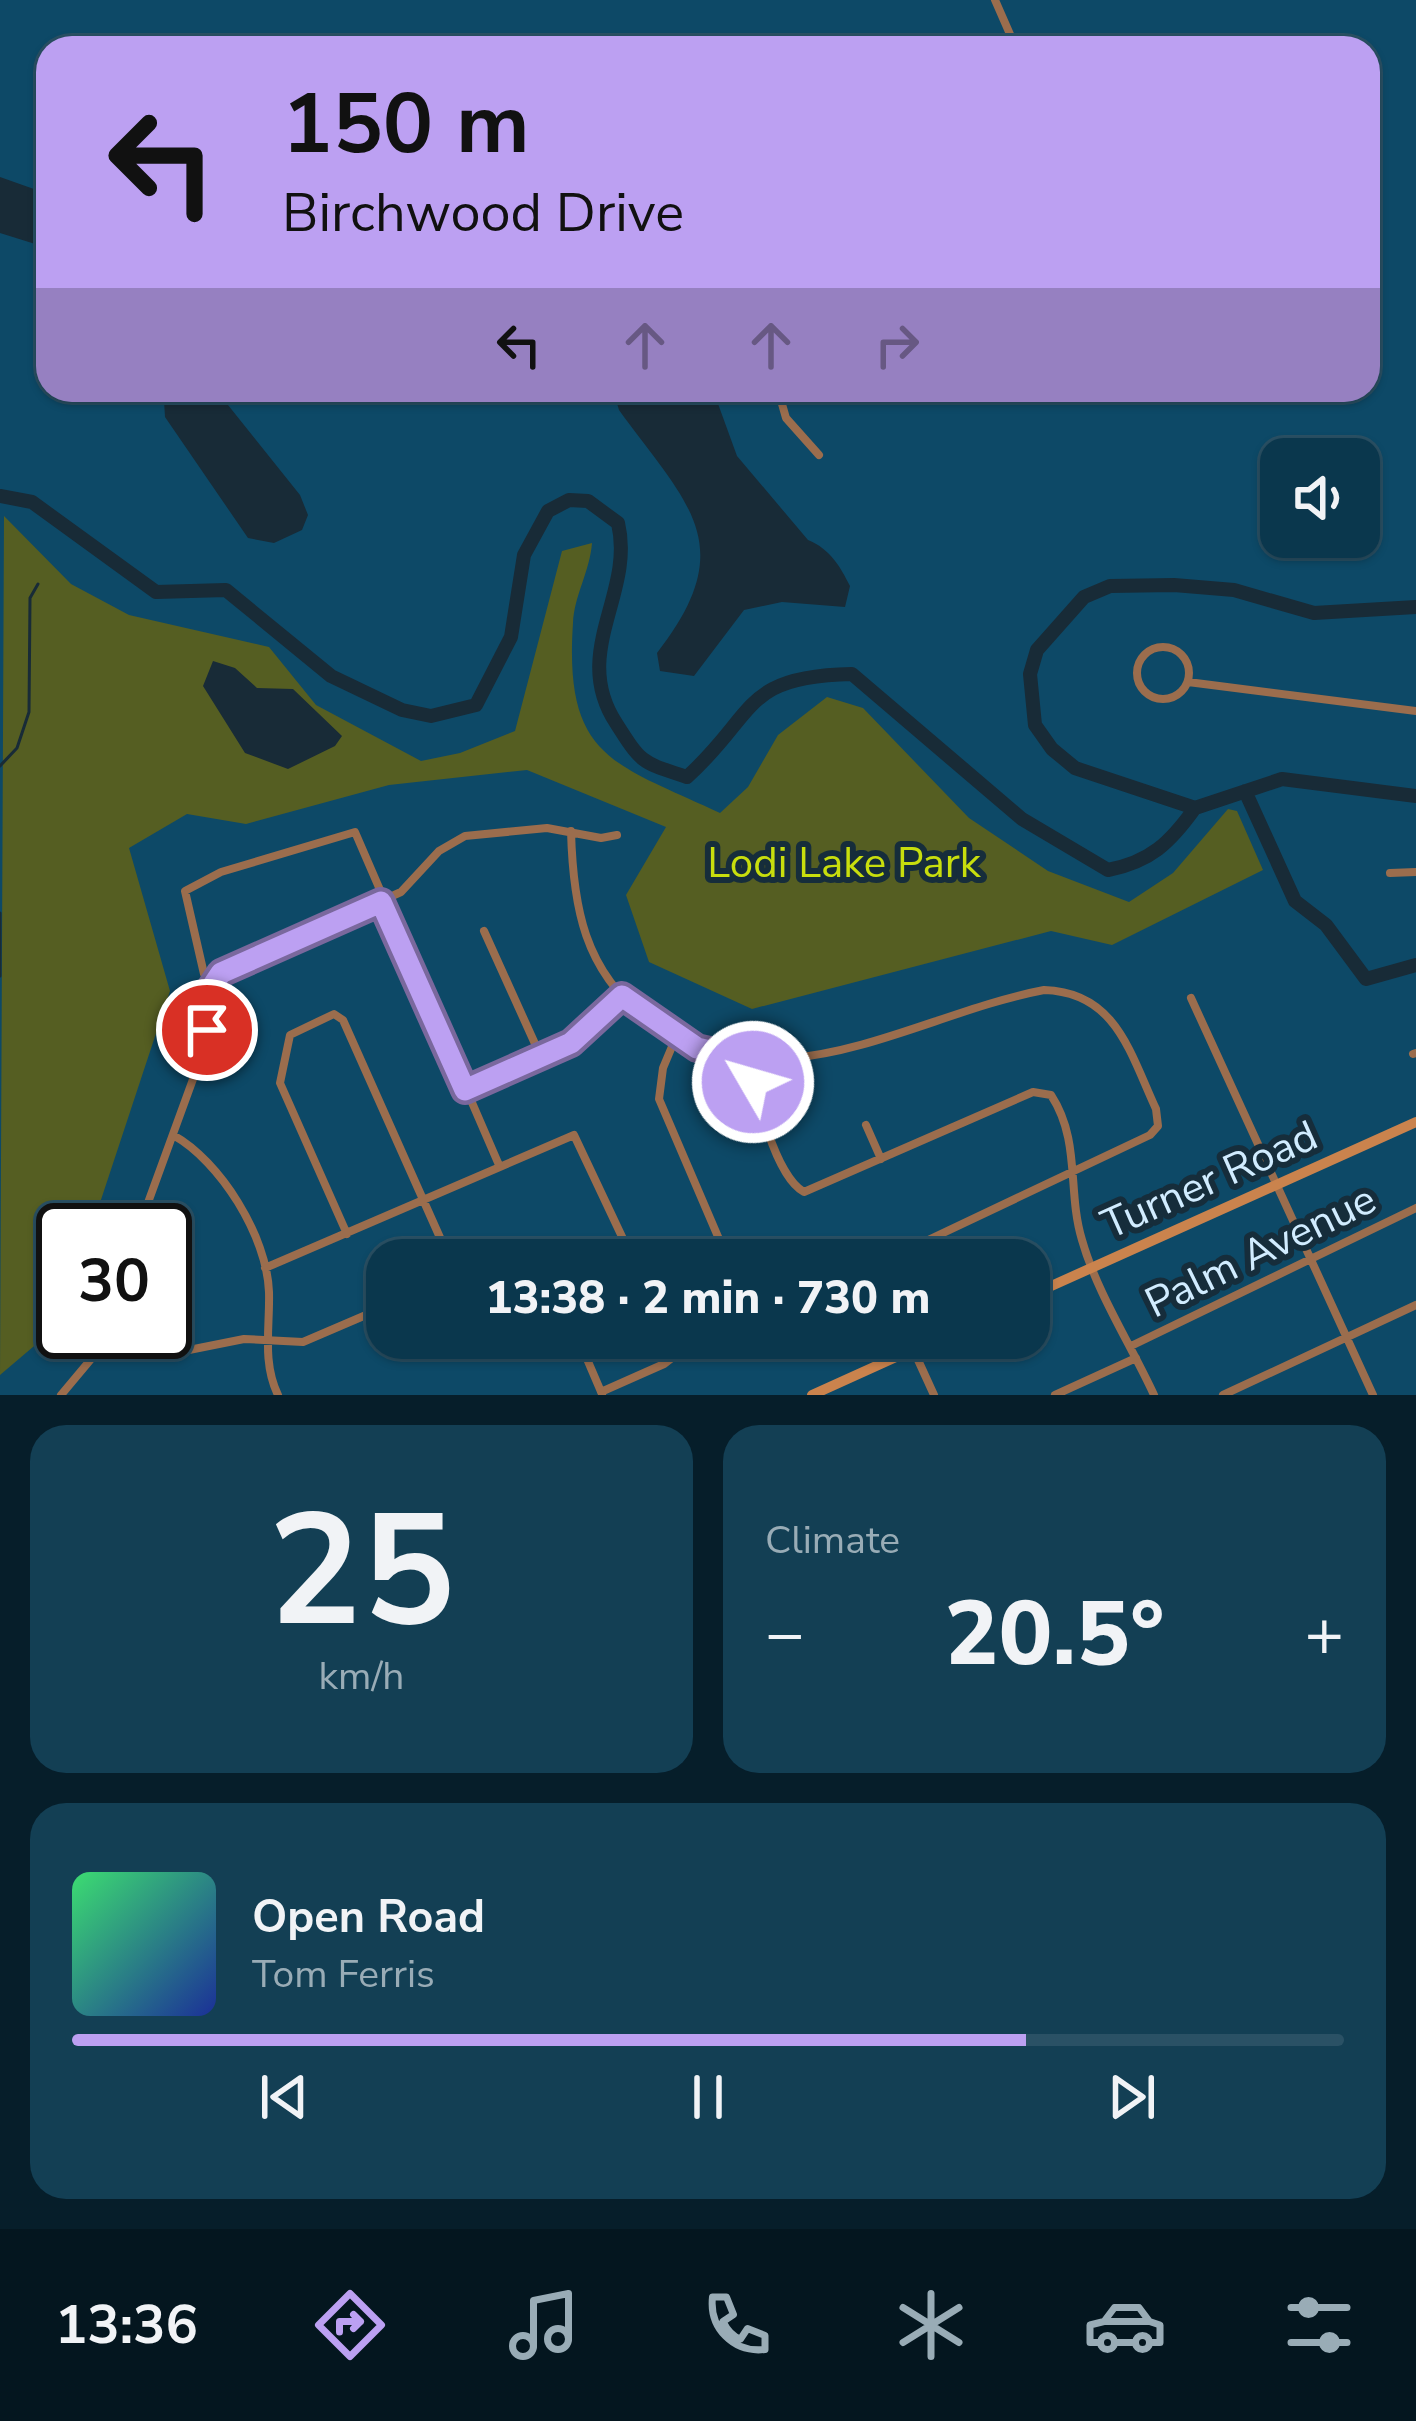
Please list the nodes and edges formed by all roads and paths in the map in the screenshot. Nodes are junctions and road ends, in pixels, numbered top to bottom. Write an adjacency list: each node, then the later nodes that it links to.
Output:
1 (994, 0): 2 (street)
2 (1010, 36)
3 (781, 402): 4 (street)
4 (819, 455)
5 (1188, 682): 5 (street); 6 (street)
6 (1416, 711)
7 (571, 831): 8 (street); 11 (street); 14 (street)
8 (616, 835)
9 (1416, 872): 10 (street)
10 (1390, 873)
11 (381, 902): 13 (street); 13 (street); 19 (street)
12 (484, 931): 17 (street)
13 (212, 983): 22 (street)
14 (622, 996): 16 (street); 17 (street)
15 (1191, 998): 26 (street)
16 (676, 1037): 18 (street); 33 (street)
17 (541, 1058): 19 (street)
18 (754, 1061): 23 (street); 25 (street)
19 (465, 1090): 24 (street)
20 (1416, 1122): 26 (main road, Turner Road)
21 (866, 1125): 23 (street)
22 (173, 1135): 28 (street); 37 (street)
23 (881, 1159): 25 (street)
24 (499, 1166): 27 (street); 32 (street)
25 (1076, 1171): 34 (street); 36 (street)
26 (1275, 1186): 35 (street); 36 (main road, Turner Road)
27 (423, 1200): 30 (street); 30 (street); 31 (street)
28 (148, 1203)
29 (1416, 1208): 35 (street, Palm Avenue)
30 (347, 1234): 37 (street)
31 (441, 1239)
32 (623, 1239)
33 (719, 1239)
34 (931, 1239)
35 (1309, 1260): 41 (street); 43 (street, Palm Avenue)
36 (1094, 1267): 38 (main road, Turner Road); 43 (street)
37 (265, 1268): 42 (street)
38 (1050, 1287)
39 (1416, 1305): 41 (street)
40 (366, 1315): 42 (street)
41 (1347, 1336): 58 (street); 59 (street)
42 (267, 1338): 44 (street); 53 (street)
43 (1131, 1346): 45 (street)
44 (192, 1350)
45 (1136, 1358): 56 (street, Palm Avenue); 57 (street)
46 (86, 1359): 52 (street)
47 (587, 1359): 51 (street)
48 (672, 1359): 51 (street)
49 (891, 1359): 54 (main road)
50 (918, 1359): 55 (street)
51 (602, 1393)
52 (61, 1395)
53 (278, 1395)
54 (812, 1395)
55 (934, 1395)
56 (1055, 1395)
57 (1154, 1395)
58 (1223, 1395)
59 (1373, 1395)

